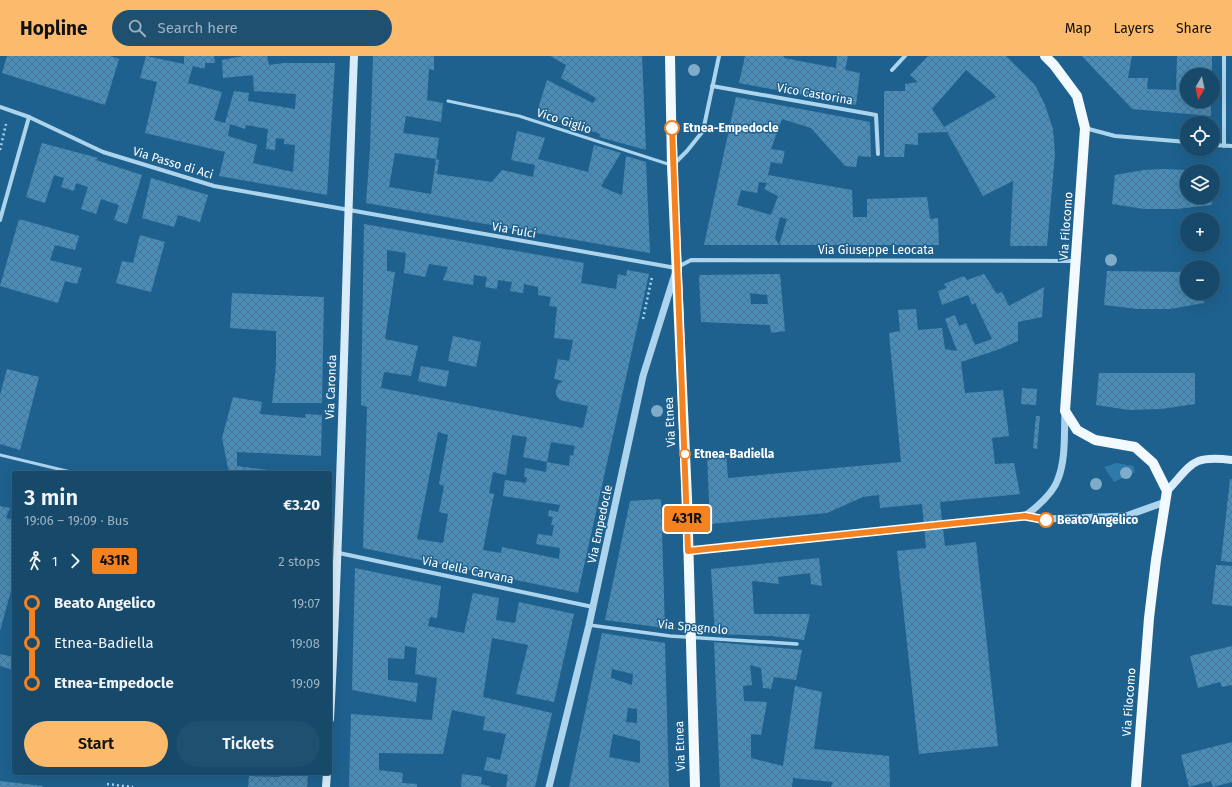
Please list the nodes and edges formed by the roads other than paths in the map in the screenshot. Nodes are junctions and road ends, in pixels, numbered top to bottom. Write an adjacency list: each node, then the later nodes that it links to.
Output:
1 (354, 56): 19 (main road, Via Caronda)
2 (670, 56): 18 (main road, Via Etnea)
3 (719, 56): 8 (street)
4 (904, 56): 7 (street)
5 (1045, 56): 12 (main road, Via Filocomo)
6 (1224, 56): 15 (street)
7 (892, 70)
8 (712, 86): 17 (street, Vico Castorina); 18 (street)
9 (448, 101): 18 (lane, Vico Giglio)
10 (0, 107): 11 (street, Via Passo di Aci)
11 (29, 116): 19 (street, Via Passo di Aci); 20 (street)
12 (1085, 128): 13 (street); 21 (main road, Via Filocomo)
13 (1180, 141)
14 (1220, 146): 15 (street)
15 (1224, 146): 16 (street)
16 (1232, 146)
17 (878, 154)
18 (672, 166): 22 (main road, Via Etnea)
19 (348, 211): 22 (street, Via Fulci); 33 (main road, Via Caronda)
20 (0, 220)
21 (1077, 261): 22 (street, Via Giuseppe Leocata); 23 (main road, Via Filocomo)
22 (676, 268): 32 (main road, Via Etnea); 34 (street, Via Empedocle)
23 (1065, 411): 27 (main road); 29 (street)
24 (0, 455): 26 (lane)
25 (1232, 460): 27 (main road)
26 (67, 471)
27 (1167, 491): 28 (main road, Via Filocomo)
28 (1165, 502): 29 (street); 43 (main road, Via Filocomo)
29 (1025, 516): 30 (street)
30 (943, 525)
31 (924, 527): 32 (street)
32 (688, 551): 36 (main road, Via Etnea)
33 (337, 553): 34 (street, Via della Carvana); 38 (main road, Via Caronda)
34 (593, 607): 35 (street, Via Empedocle)
35 (589, 625): 36 (street, Via Spagnolo); 41 (street, Via Empedocle)
36 (691, 638): 37 (street, Via Spagnolo); 42 (main road, Via Etnea)
37 (796, 644)
38 (332, 672)
39 (327, 775): 40 (main road)
40 (326, 787)
41 (549, 787)
42 (694, 787)
43 (1136, 787)

